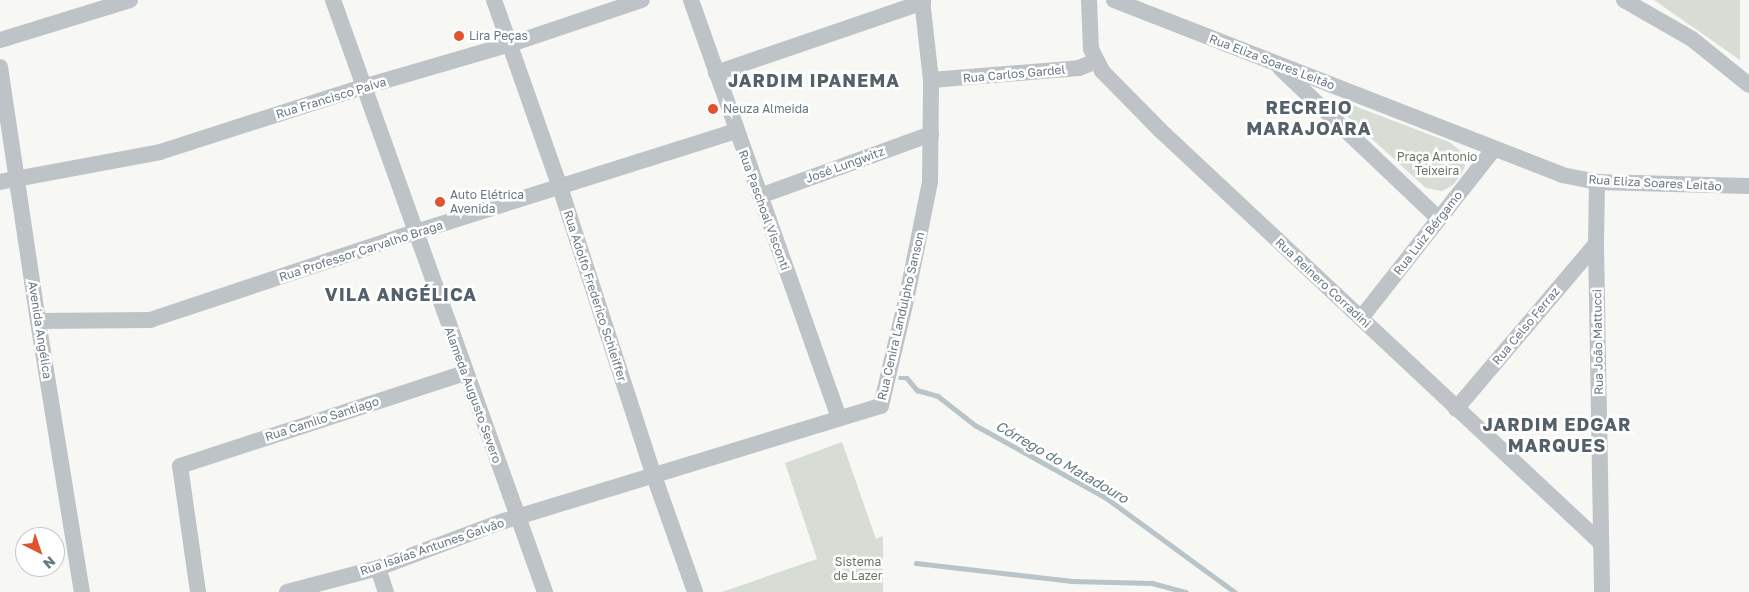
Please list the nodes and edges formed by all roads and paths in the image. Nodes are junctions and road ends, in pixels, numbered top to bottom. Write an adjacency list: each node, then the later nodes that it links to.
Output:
1 (130, 0): 10 (street)
2 (333, 0): 18 (street, Alameda Augusto Severo)
3 (494, 0): 11 (street, Rua Adolfo Frederico Schleiffer)
4 (642, 0): 11 (street, Rua Francisco Paiva)
5 (691, 0): 15 (street, Rua Paschoal Visconti)
6 (1089, 0): 12 (street, Rua Reinero Corradini)
7 (1114, 0): 13 (street, Rua Eliza Soares Leitão)
8 (1624, 0): 17 (street)
9 (922, 1): 15 (street); 16 (street, Rua Cenira Landulpho Sanson)
10 (0, 40)
11 (510, 44): 18 (street, Rua Francisco Paiva); 26 (street, Rua Adolfo Frederico Schleiffer)
12 (1096, 62): 16 (street, Rua Carlos Gardel); 31 (street, Rua Reinero Corradini)
13 (1275, 63): 21 (street, Rua Eliza Soares Leitão); 28 (street)
14 (0, 67): 22 (street, Avenida Angélica)
15 (716, 73): 19 (street, Rua Paschoal Visconti)
16 (931, 80): 20 (street, Rua Cenira Landulpho Sanson)
17 (1749, 84)
18 (363, 87): 22 (street, Rua Francisco Paiva); 29 (street, Alameda Augusto Severo)
19 (736, 131): 26 (street, Rua Professor Carvalho Braga); 27 (street, Rua Paschoal Visconti)
20 (931, 134): 27 (street, José Lungwitz); 35 (street, Rua Cenira Landulpho Sanson)
21 (1494, 149): 24 (street, Rua Eliza Soares Leitão); 28 (street, Rua Luiz Bérgamo)
22 (17, 178): 23 (street, Rua Francisco Paiva); 32 (street, Avenida Angélica)
23 (0, 182)
24 (1597, 182): 25 (street, Rua Eliza Soares Leitão); 30 (street, Rua João Mattucci)
25 (1749, 186)
26 (560, 187): 29 (street, Rua Professor Carvalho Braga); 36 (street, Rua Adolfo Frederico Schleiffer)
27 (760, 196): 35 (street, Rua Paschoal Visconti)
28 (1439, 219): 31 (street, Rua Luiz Bérgamo)
29 (415, 233): 32 (street, Rua Professor Carvalho Braga); 33 (street, Alameda Augusto Severo)
30 (1596, 244): 34 (street, Rua Celso Ferraz); 38 (street, Rua João Mattucci)
31 (1361, 318): 34 (street, Rua Reinero Corradini)
32 (38, 322): 40 (street, Avenida Angélica)
33 (465, 374): 37 (street, Alameda Augusto Severo); 41 (street, Rua Camilo Santiago)
34 (1456, 409): 38 (street, Rua Reinero Corradini)
35 (839, 419): 36 (street, Rua Cenira Landulpho Sanson)
36 (654, 476): 37 (street, Rua Cenira Landulpho Sanson); 45 (street, Rua Adolfo Frederico Schleiffer)
37 (519, 518): 39 (street, Rua Isaías Antunes Galvão); 44 (street, Alameda Augusto Severo)
38 (1601, 543): 46 (street, Rua João Mattucci)
39 (378, 568): 42 (street, Rua Isaías Antunes Galvão); 43 (street)
40 (82, 592)
41 (198, 592)
42 (287, 592)
43 (386, 592)
44 (545, 592)
45 (695, 592)
46 (1602, 592)

